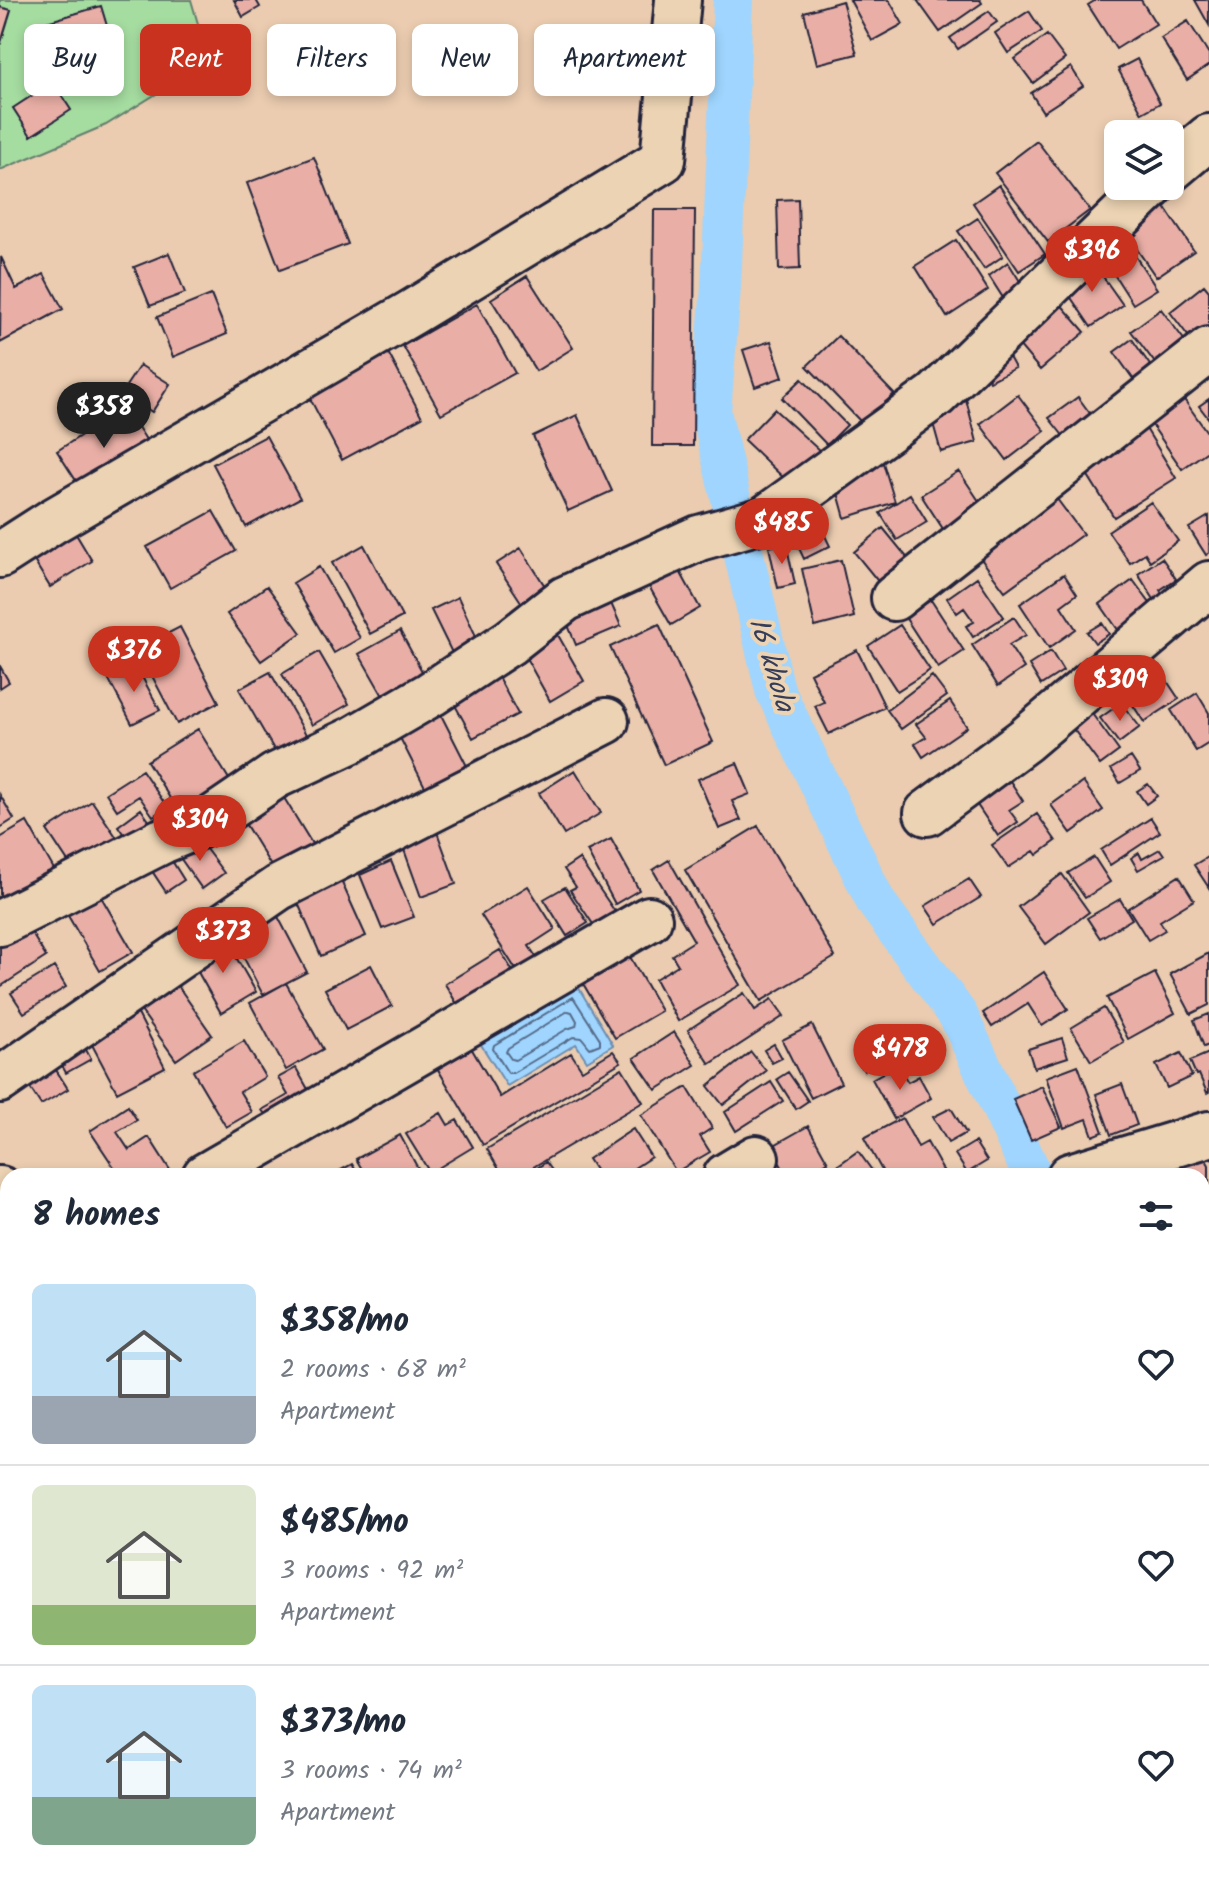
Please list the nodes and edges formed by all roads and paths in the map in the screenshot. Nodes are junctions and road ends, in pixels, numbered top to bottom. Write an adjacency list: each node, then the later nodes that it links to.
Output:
1 (678, 0): 6 (street)
2 (1209, 137): 3 (street)
3 (1184, 158)
4 (1138, 200): 12 (street)
5 (1209, 350): 8 (street)
6 (0, 555)
7 (1209, 584): 10 (street)
8 (894, 598)
9 (606, 721): 13 (street)
10 (927, 813)
11 (649, 919): 15 (street)
12 (0, 923)
13 (0, 1080)
14 (1209, 1134): 16 (street)
15 (219, 1168)
16 (1096, 1168)

